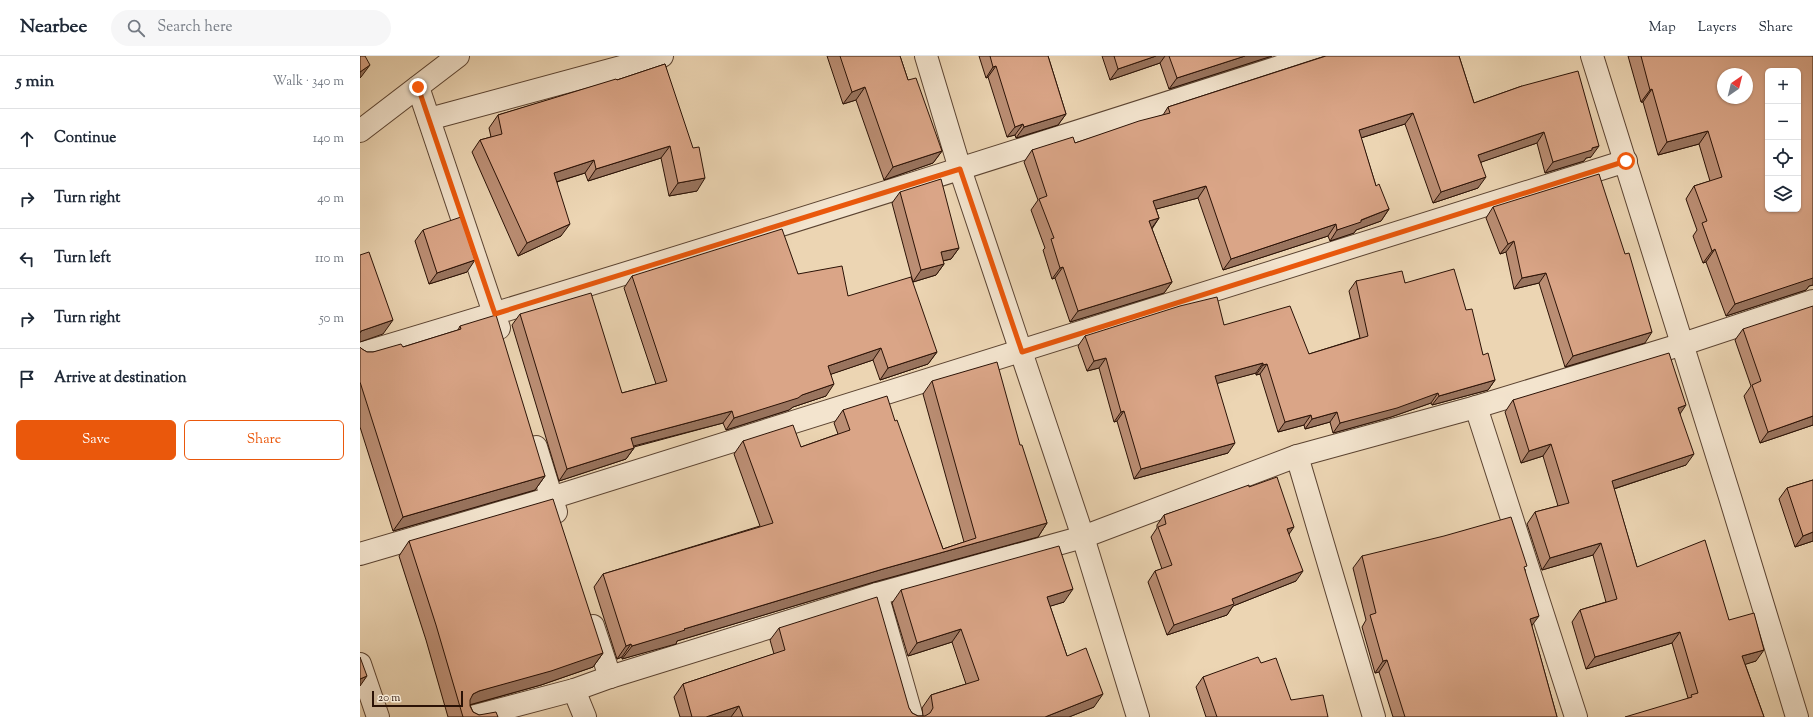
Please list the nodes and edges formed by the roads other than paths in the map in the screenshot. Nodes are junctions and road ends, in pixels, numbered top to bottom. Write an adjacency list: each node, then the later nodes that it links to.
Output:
1 (458, 56): 6 (street)
2 (662, 56): 7 (street)
3 (926, 56): 10 (street)
4 (1313, 56): 10 (street)
5 (1592, 56): 9 (street)
6 (418, 87): 7 (street); 8 (street)
7 (429, 119): 12 (street)
8 (360, 131)
9 (1626, 161): 14 (street); 15 (street)
10 (960, 169): 12 (street); 15 (street)
11 (1813, 301): 14 (street)
12 (495, 314): 13 (street); 16 (street)
13 (504, 344)
14 (1683, 344): 17 (street); 36 (street)
15 (1022, 352): 20 (street); 22 (street)
16 (360, 354)
17 (1476, 407): 19 (street); 35 (street)
18 (529, 424): 20 (street)
19 (1296, 456): 22 (street); 34 (street)
20 (551, 498): 21 (street); 23 (street)
21 (561, 528)
22 (1083, 537): 24 (street); 33 (street)
23 (360, 554)
24 (877, 594): 27 (street); 32 (street)
25 (588, 610): 27 (street)
26 (360, 664): 29 (street)
27 (610, 677): 28 (street)
28 (574, 690): 30 (street); 31 (street)
29 (378, 717)
30 (472, 717)
31 (585, 717)
32 (912, 717)
33 (1138, 717)
34 (1374, 717)
35 (1576, 717)
36 (1797, 717)

